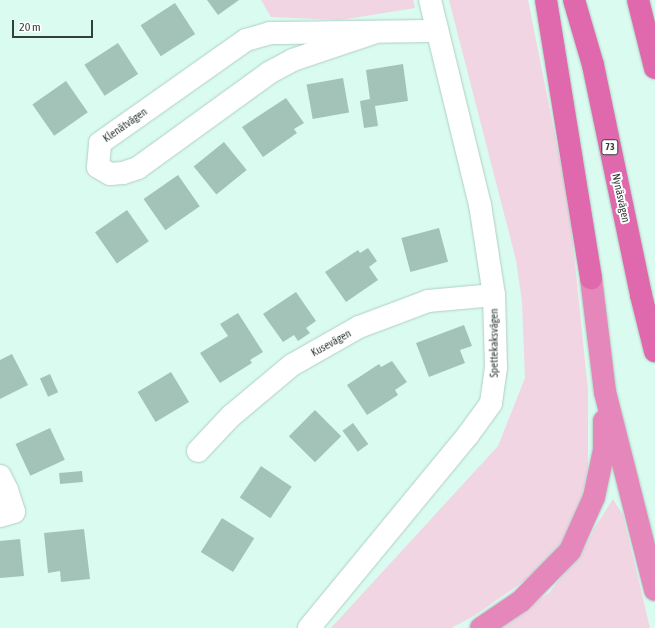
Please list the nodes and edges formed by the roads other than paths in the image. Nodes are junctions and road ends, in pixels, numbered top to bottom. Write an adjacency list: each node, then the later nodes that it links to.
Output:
1 (430, 0): 5 (street, Spettekaksvägen)
2 (546, 0): 10 (highway)
3 (574, 0): 9 (highway, Nynäsvägen / 73)
4 (638, 0): 7 (highway)
5 (437, 31): 6 (street, Klenätvägen); 8 (street, Spettekaksvägen)
6 (373, 32): 6 (street, Klenätvägen)
7 (655, 68)
8 (494, 295): 11 (street, Kusevägen); 15 (street, Spettekaksvägen)
9 (655, 351)
10 (605, 392): 14 (highway); 16 (highway)
11 (198, 451)
12 (0, 476): 13 (street)
13 (0, 516)
14 (655, 590)
15 (309, 628)
16 (481, 628)

